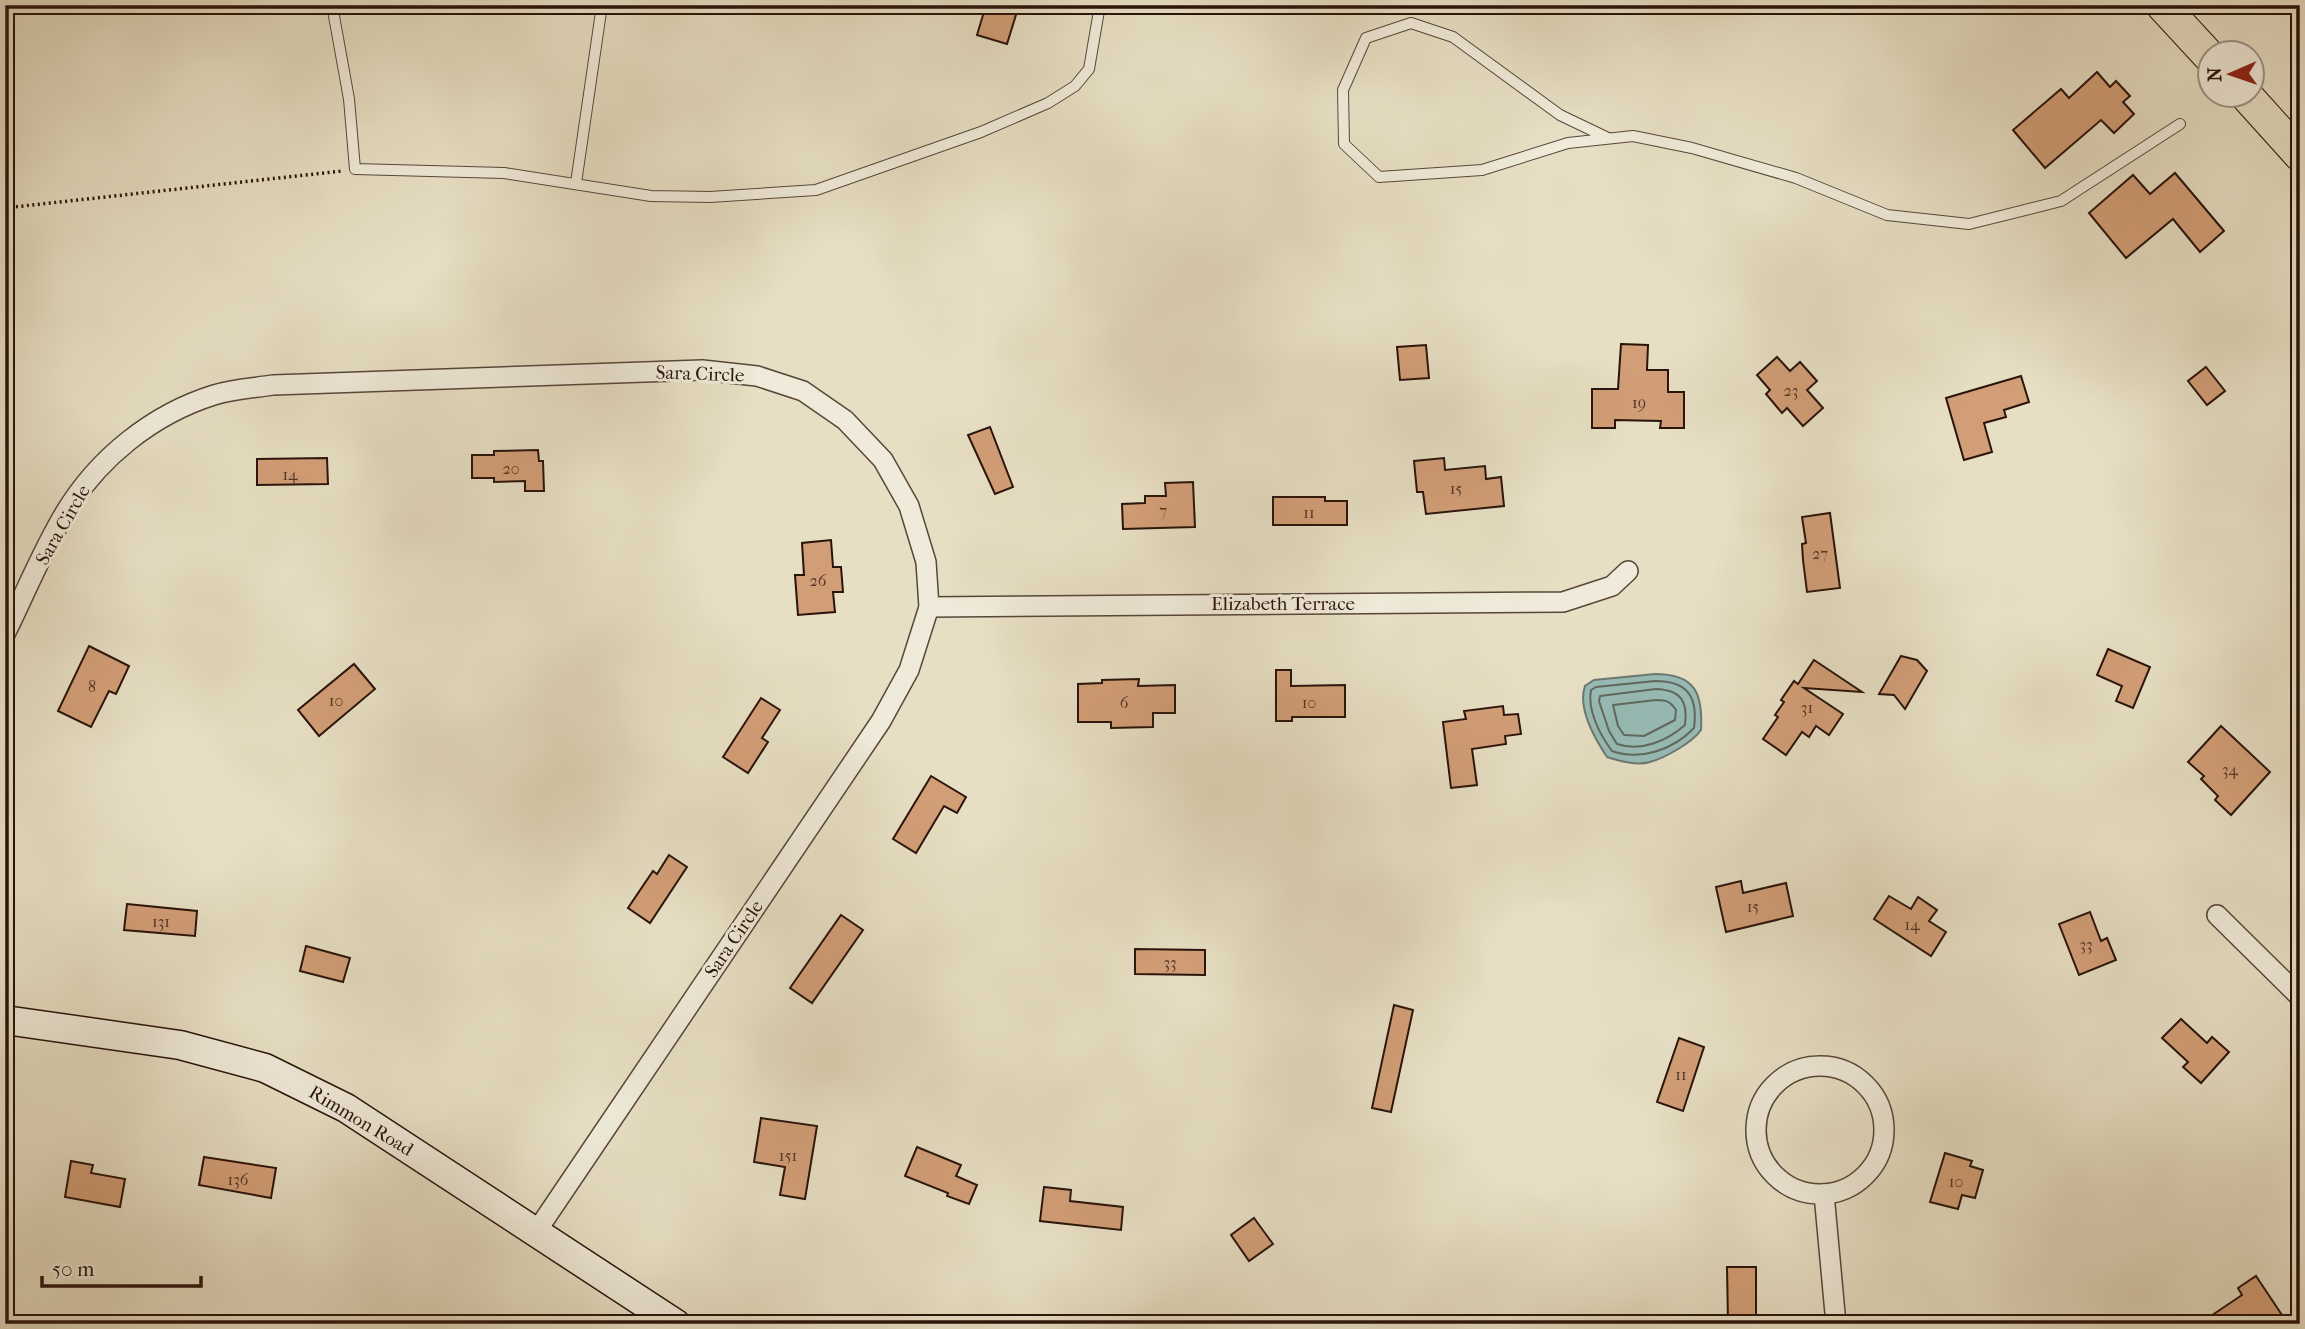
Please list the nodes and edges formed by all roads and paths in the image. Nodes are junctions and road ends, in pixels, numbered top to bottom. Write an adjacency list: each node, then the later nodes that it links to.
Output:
1 (332, 5): 10 (lane)
2 (603, 5): 11 (lane)
3 (1100, 5): 11 (lane)
4 (2162, 5): 5 (main road)
5 (2196, 42)
6 (2258, 108): 9 (main road)
7 (2179, 124): 8 (lane)
8 (1608, 138): 8 (lane)
9 (2300, 155)
10 (355, 169): 11 (lane); 12 (path)
11 (576, 183)
12 (5, 208)
13 (1628, 571): 14 (street, Elizabeth Terrace)
14 (929, 607): 15 (street, Sara Circle); 20 (street, Sara Circle)
15 (5, 634)
16 (2217, 915): 17 (street)
17 (2300, 997)
18 (5, 1020): 20 (street, Rimmon Road)
19 (1824, 1194): 19 (street); 22 (street)
20 (536, 1232): 21 (street, Rimmon Road)
21 (676, 1324)
22 (1836, 1324)

